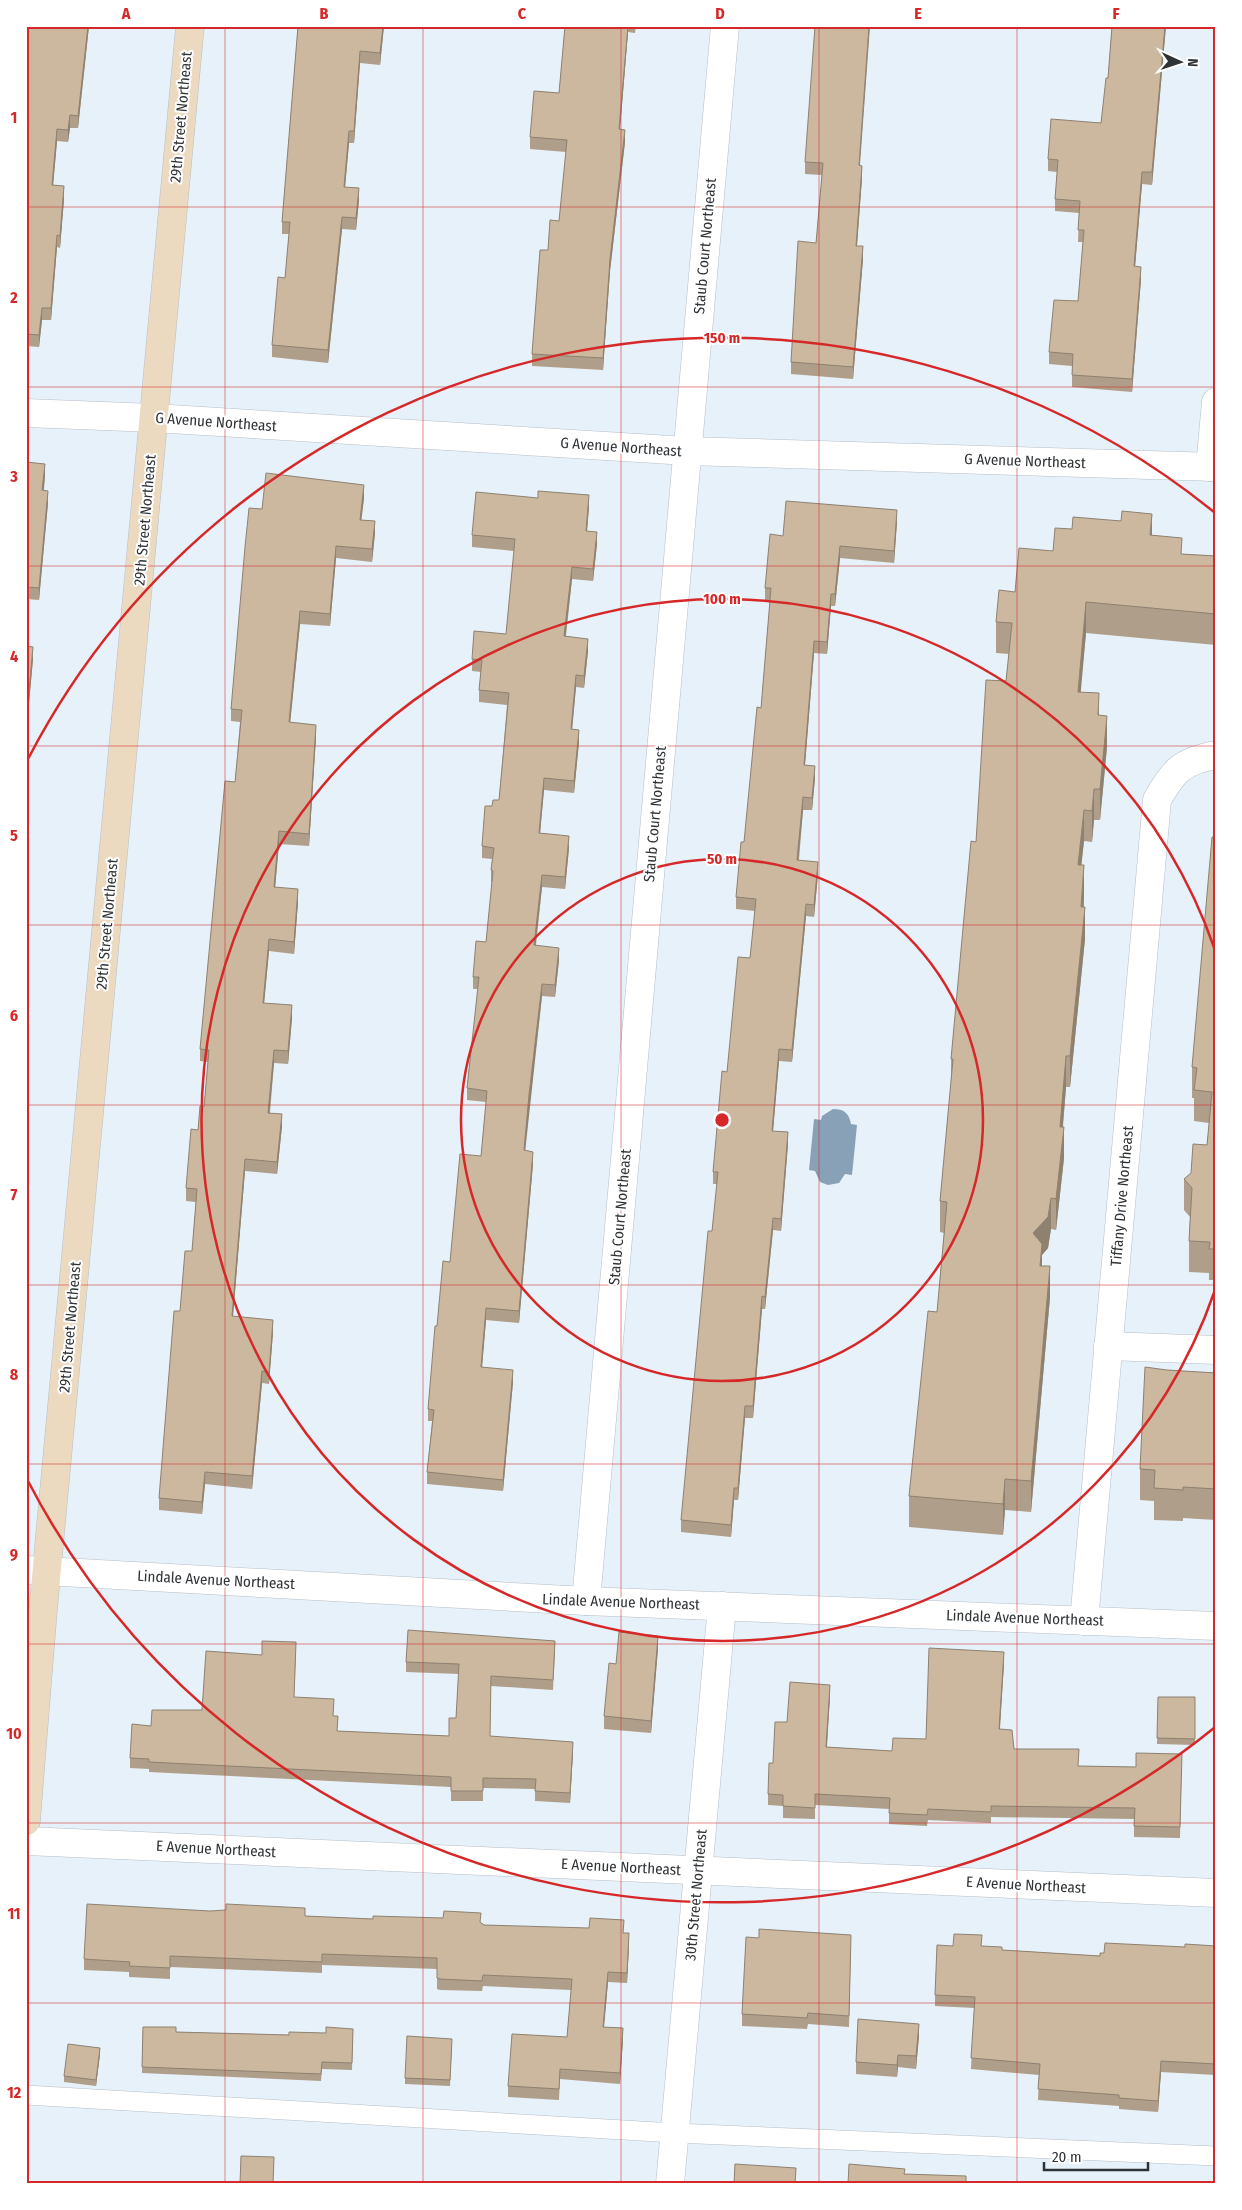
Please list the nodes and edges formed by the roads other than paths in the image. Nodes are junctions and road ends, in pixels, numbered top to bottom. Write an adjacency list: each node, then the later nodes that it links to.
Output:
1 (190, 26): 5 (main road, 29th Street Northeast)
2 (725, 26): 6 (street, Staub Court Northeast)
3 (1216, 402): 7 (street)
4 (26, 413): 5 (street, G Avenue Northeast)
5 (154, 418): 6 (street, G Avenue Northeast); 11 (main road, 29th Street Northeast)
6 (687, 451): 7 (street, G Avenue Northeast); 12 (street, Staub Court Northeast)
7 (1213, 467)
8 (1216, 754): 9 (street, Tiffany Drive Northeast)
9 (1108, 1346): 10 (street); 14 (street, Tiffany Drive Northeast)
10 (1216, 1350)
11 (37, 1570): 12 (street, Lindale Avenue Northeast); 16 (main road, 29th Street Northeast)
12 (586, 1601): 13 (street, Lindale Avenue Northeast)
13 (722, 1606): 14 (street, Lindale Avenue Northeast); 18 (street, 30th Street Northeast)
14 (1084, 1620): 15 (street, Lindale Avenue Northeast)
15 (1216, 1626)
16 (26, 1821)
17 (26, 1841): 18 (street, E Avenue Northeast)
18 (699, 1871): 19 (street, E Avenue Northeast); 21 (street, 30th Street Northeast)
19 (1216, 1893)
20 (26, 2095): 21 (lane)
21 (674, 2133): 22 (lane); 23 (street, 30th Street Northeast)
22 (1216, 2156)
23 (670, 2184)

